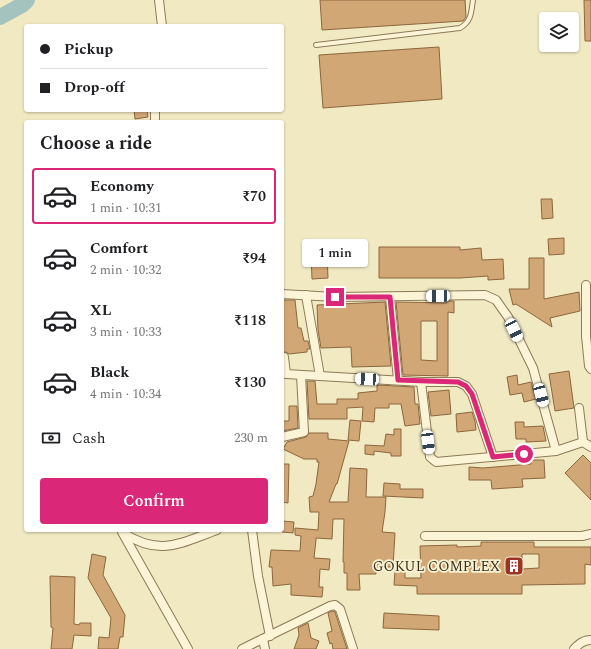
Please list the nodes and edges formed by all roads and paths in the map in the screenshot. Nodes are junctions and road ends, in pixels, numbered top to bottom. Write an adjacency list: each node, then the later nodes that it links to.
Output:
1 (159, 0): 3 (street)
2 (473, 0): 4 (lane)
3 (162, 24)
4 (316, 45)
5 (586, 285): 9 (street)
6 (284, 294): 7 (street)
7 (306, 295): 8 (street); 13 (street)
8 (390, 297): 14 (street); 20 (street)
9 (589, 335): 11 (street)
10 (284, 357): 12 (street)
11 (591, 368)
12 (301, 375): 13 (street); 17 (street)
13 (320, 376): 14 (street)
14 (398, 380): 15 (street)
15 (421, 382): 21 (street); 21 (street)
16 (579, 408): 18 (street)
17 (284, 437)
18 (583, 442): 19 (street); 20 (street)
19 (591, 447)
20 (556, 451): 21 (street)
21 (493, 457)
22 (121, 532): 30 (street)
23 (122, 532): 24 (street)
24 (211, 532)
25 (252, 532): 28 (street)
26 (591, 534): 27 (street)
27 (425, 536)
28 (266, 637): 31 (street); 32 (street); 33 (street)
29 (591, 640): 34 (street)
30 (188, 649)
31 (242, 649)
32 (265, 649)
33 (353, 649)
34 (574, 649)

